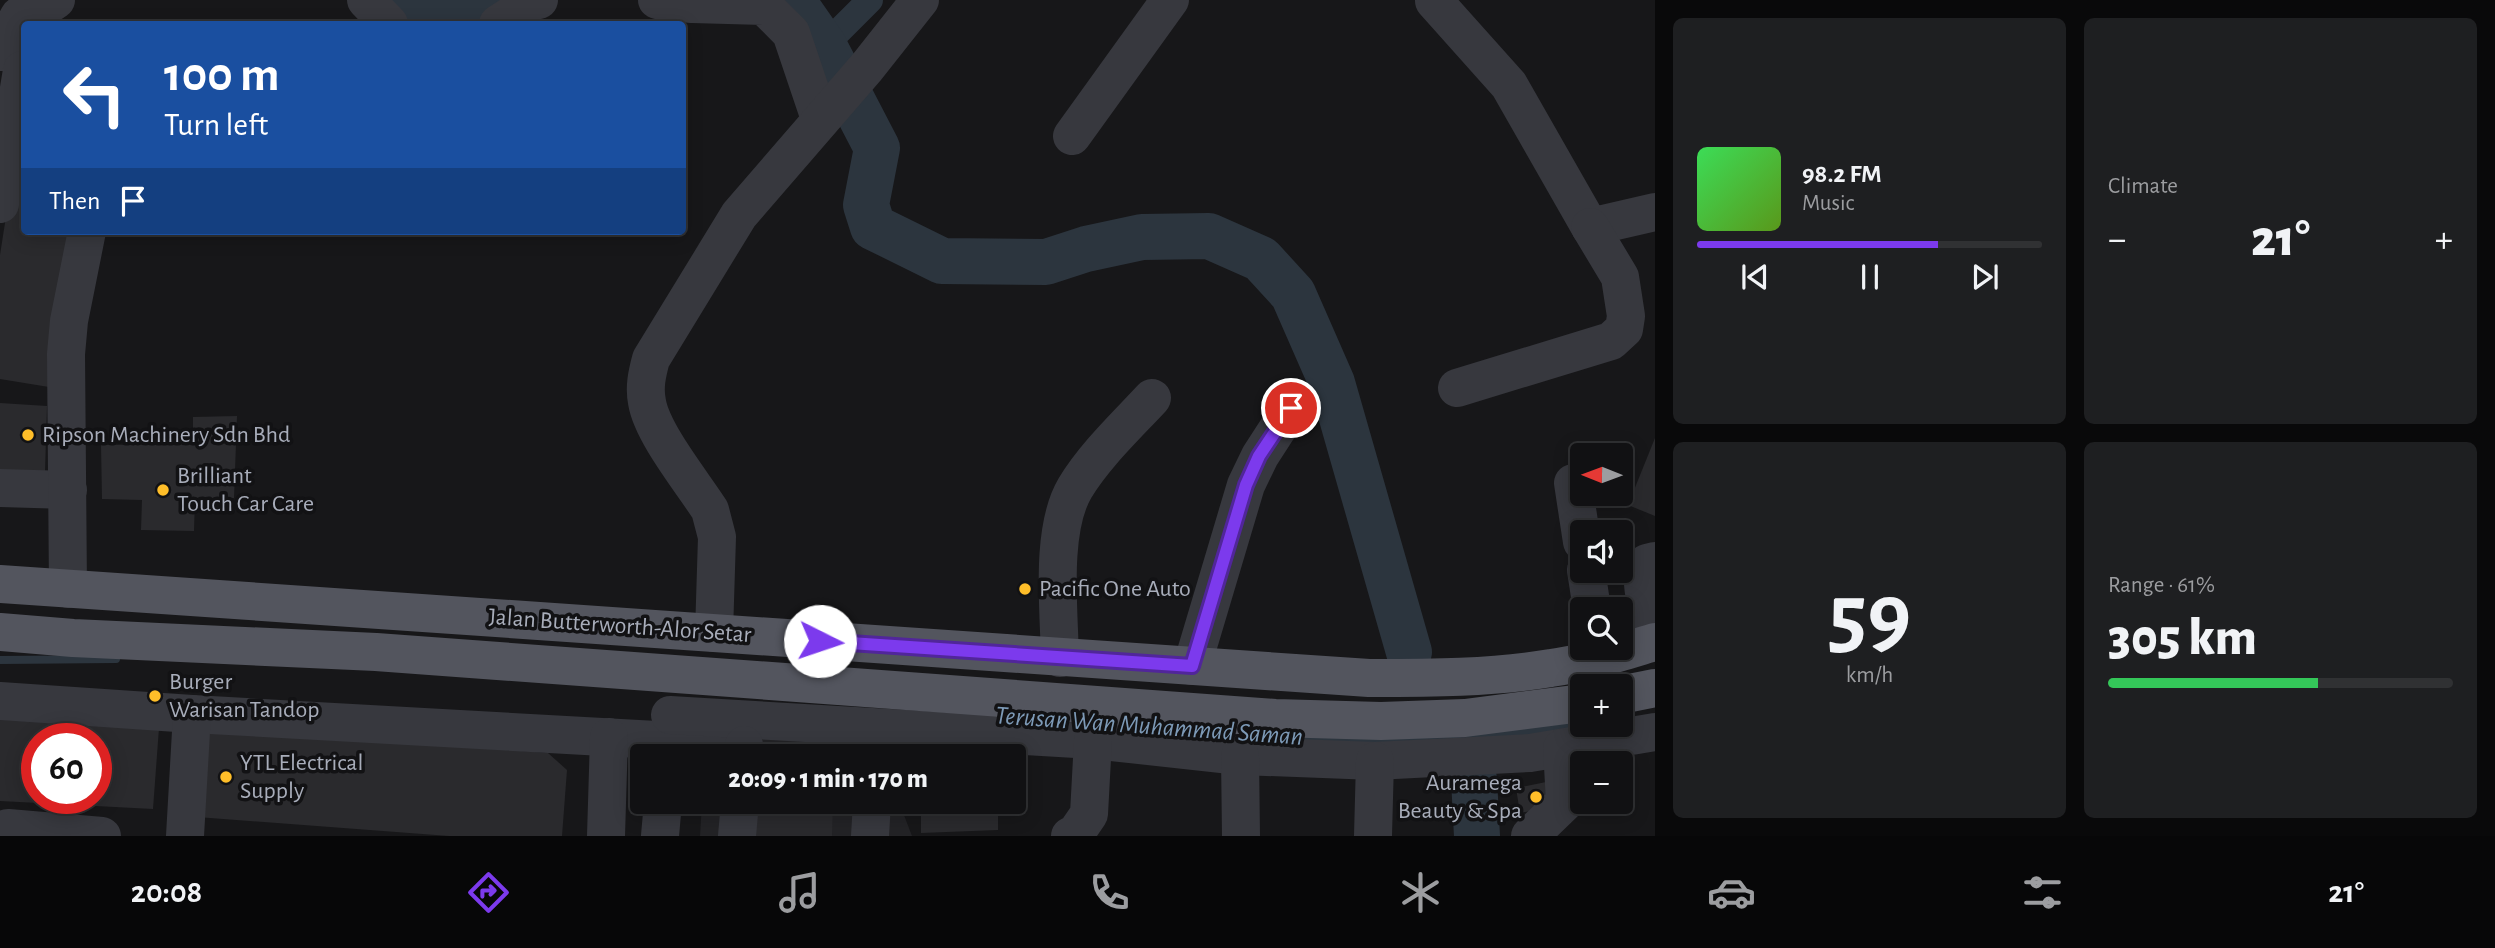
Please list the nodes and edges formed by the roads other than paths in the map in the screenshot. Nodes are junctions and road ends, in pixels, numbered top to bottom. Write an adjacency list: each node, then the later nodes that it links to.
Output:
1 (56, 0): 10 (street)
2 (366, 0): 8 (street)
3 (539, 0): 9 (street)
4 (657, 0): 11 (street)
5 (920, 0): 11 (street)
6 (1170, 0): 12 (street)
7 (1434, 1): 15 (street)
8 (386, 21)
9 (503, 21)
10 (12, 65): 13 (street)
11 (828, 110): 26 (street)
12 (1072, 136)
13 (0, 204)
14 (1655, 212): 15 (street)
15 (1590, 227): 17 (street)
16 (85, 235): 21 (street)
17 (1457, 388)
18 (1152, 398): 30 (street)
19 (1291, 408): 32 (street)
20 (0, 488): 21 (street)
21 (68, 490): 24 (street)
22 (1655, 561): 27 (street)
23 (0, 584): 24 (main road, Jalan Butterworth-Alor Setar)
24 (68, 589): 26 (main road, Jalan Butterworth-Alor Setar)
25 (0, 632): 33 (main road, Jalan Butterworth-Alor Setar)
26 (714, 633): 30 (main road, Jalan Butterworth-Alor Setar)
27 (1655, 634)
28 (1655, 642): 29 (main road, Jalan Butterworth-Alor Setar)
29 (1633, 646)
30 (1060, 658): 32 (main road, Jalan Butterworth-Alor Setar)
31 (1577, 660): 32 (main road, Jalan Butterworth-Alor Setar)
32 (1192, 666)
33 (671, 673): 37 (main road, Jalan Butterworth-Alor Setar); 42 (street)
34 (1655, 688): 35 (main road)
35 (1633, 692)
36 (0, 701): 38 (street)
37 (1570, 704)
38 (192, 714): 41 (street); 55 (street)
39 (1655, 732): 47 (street)
40 (832, 736): 42 (street); 43 (street); 45 (street); 46 (street)
41 (609, 737): 42 (street); 56 (street)
42 (669, 737): 44 (street)
43 (1093, 740): 48 (street); 60 (street)
44 (706, 744)
45 (785, 744)
46 (850, 744)
47 (1562, 748): 49 (street); 63 (street)
48 (1241, 755): 49 (street); 61 (street)
49 (1375, 761): 62 (street)
50 (662, 814): 57 (street)
51 (739, 814): 58 (street)
52 (871, 814): 59 (street)
53 (0, 830): 54 (street)
54 (102, 836)
55 (185, 836)
56 (606, 836)
57 (660, 836)
58 (737, 836)
59 (870, 836)
60 (1070, 836)
61 (1241, 836)
62 (1373, 836)
63 (1530, 836)

